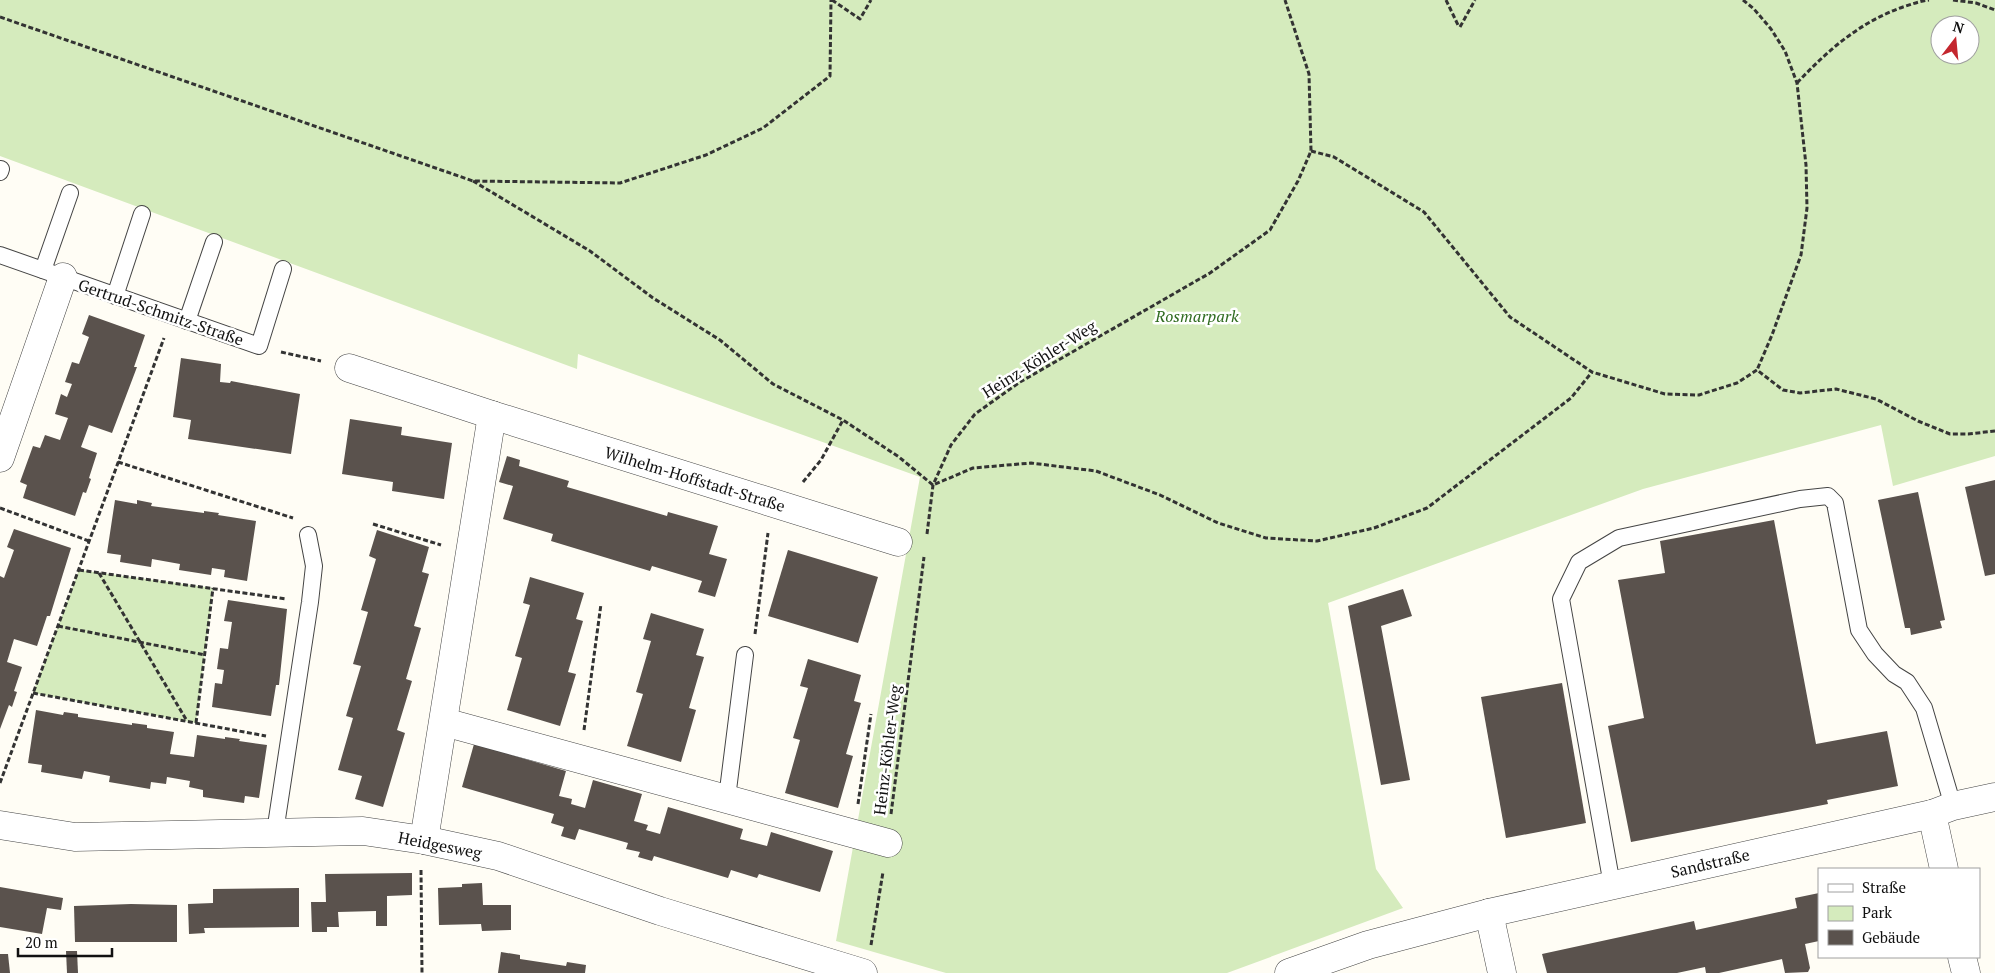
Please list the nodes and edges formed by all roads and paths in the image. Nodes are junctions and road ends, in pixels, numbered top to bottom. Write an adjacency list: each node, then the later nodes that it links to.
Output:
1 (831, 0): 2 (path); 13 (path)
2 (870, 0)
3 (1285, 0): 12 (path, Heinz-Köhler-Weg)
4 (1446, 0): 5 (path)
5 (1475, 0)
6 (1743, 0): 11 (path)
7 (1929, 0): 11 (path)
8 (1953, 0): 9 (path)
9 (1995, 10)
10 (0, 17): 13 (path)
11 (1797, 83): 24 (path)
12 (1311, 151): 25 (path); 30 (path, Heinz-Köhler-Weg)
13 (473, 181): 30 (path)
14 (70, 192): 19 (lane)
15 (142, 214): 20 (lane)
16 (214, 242): 21 (lane)
17 (0, 255): 19 (lane, Gertrud-Schmitz-Straße)
18 (283, 269): 22 (lane)
19 (53, 274): 20 (lane, Gertrud-Schmitz-Straße); 28 (street, Gertrud-Schmitz-Straße)
20 (115, 296): 21 (lane, Gertrud-Schmitz-Straße)
21 (179, 318): 22 (lane, Gertrud-Schmitz-Straße); 29 (path)
22 (259, 346): 23 (path)
23 (348, 368): 26 (street, Wilhelm-Hoffstadt-Straße)
24 (1757, 370): 25 (path); 27 (path)
25 (1592, 372): 30 (path)
26 (492, 415): 36 (street, Wilhelm-Hoffstadt-Straße); 37 (street)
27 (1995, 431)
28 (0, 458)
29 (118, 462): 33 (path); 35 (path)
30 (933, 485): 34 (path, Heinz-Köhler-Weg)
31 (0, 508): 35 (path)
32 (373, 524): 37 (path)
33 (308, 535): 42 (lane)
34 (927, 537)
35 (89, 541): 39 (path)
36 (898, 542)
37 (470, 554): 51 (street)
38 (924, 557): 63 (path, Heinz-Köhler-Weg)
39 (79, 570): 40 (path); 44 (path)
40 (99, 573): 41 (path); 45 (path)
41 (213, 588): 42 (path); 46 (path)
42 (310, 602): 53 (lane)
43 (601, 604): 54 (path)
44 (58, 626): 45 (path); 48 (path)
45 (141, 644): 46 (path); 50 (path)
46 (205, 655): 52 (path)
47 (745, 656): 57 (lane)
48 (33, 692): 50 (path); 55 (path)
49 (871, 714): 61 (path)
50 (187, 722): 52 (path)
51 (444, 722): 54 (street); 62 (street)
52 (196, 723): 53 (path)
53 (289, 740): 60 (lane)
54 (580, 758): 57 (street)
55 (0, 783)
56 (1995, 797): 58 (street, Sandstraße)
57 (727, 798): 61 (street)
58 (1942, 810): 64 (street); 65 (street, Sandstraße); 65 (lane)
59 (0, 824): 60 (street, Heidgesweg)
60 (275, 832): 62 (street, Heidgesweg)
61 (853, 835): 63 (street)
62 (424, 840): 68 (street, Heidgesweg); 69 (path)
63 (888, 843): 68 (path, Heinz-Köhler-Weg)
64 (1944, 868)
65 (1612, 885): 66 (street, Sandstraße)
66 (1489, 913): 70 (street, Sandstraße); 71 (street)
67 (1962, 958): 72 (street)
68 (867, 960)
69 (422, 973)
70 (1289, 973)
71 (1502, 973)
72 (1966, 973)

